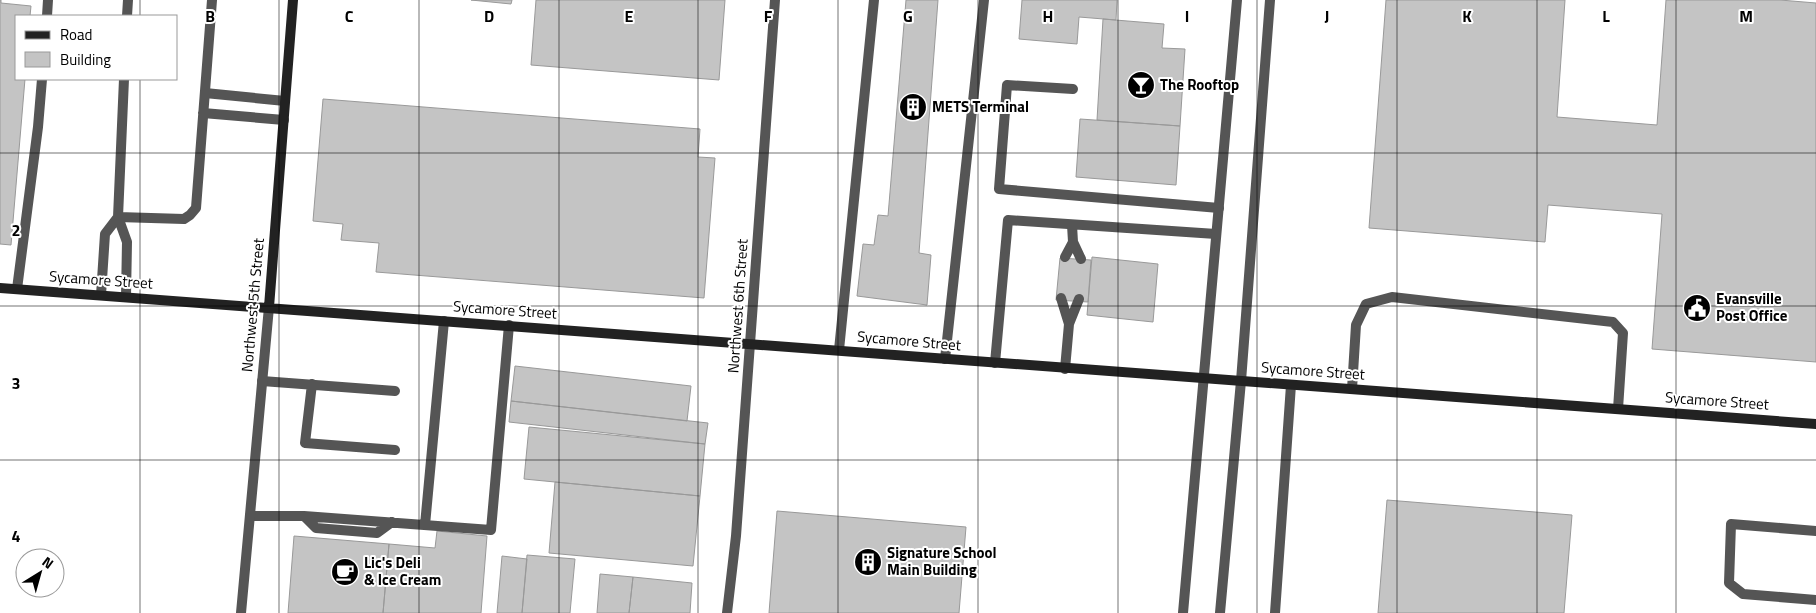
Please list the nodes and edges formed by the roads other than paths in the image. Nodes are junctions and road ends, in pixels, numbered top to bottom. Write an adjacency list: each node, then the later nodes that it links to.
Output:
1 (48, 0): 10 (street)
2 (128, 0): 11 (street)
3 (212, 0): 15 (street)
4 (293, 0): 16 (main road, Northwest 5th Street)
5 (775, 0): 36 (street, Northwest 6th Street)
6 (874, 0): 37 (street)
7 (984, 0): 38 (street)
8 (1237, 0): 19 (street)
9 (1270, 0): 43 (street)
10 (47, 15)
11 (127, 15)
12 (42, 80): 27 (street)
13 (124, 80): 20 (street)
14 (1073, 89): 19 (street)
15 (205, 92): 16 (street); 17 (street)
16 (285, 100): 18 (main road, Northwest 5th Street)
17 (203, 113): 18 (street); 20 (street)
18 (284, 120): 32 (main road, Northwest 5th Street)
19 (1219, 208): 22 (street)
20 (118, 217): 28 (street); 29 (street)
21 (1072, 225): 22 (street); 23 (street); 39 (street)
22 (1216, 234): 41 (street)
23 (1073, 242): 24 (street); 25 (street)
24 (1065, 257)
25 (1081, 259)
26 (0, 288): 27 (main road, Sycamore Street)
27 (16, 289): 28 (main road, Sycamore Street)
28 (100, 295): 29 (main road, Sycamore Street)
29 (126, 297): 32 (main road, Sycamore Street)
30 (1061, 298): 34 (street)
31 (1078, 299): 34 (street)
32 (268, 307): 33 (main road, Sycamore Street); 42 (street, Northwest 5th Street)
33 (444, 321): 35 (main road, Sycamore Street); 52 (street)
34 (1069, 324): 40 (street)
35 (509, 325): 36 (main road, Sycamore Street); 52 (street)
36 (750, 344): 37 (main road, Sycamore Street); 56 (street, Northwest 6th Street)
37 (839, 350): 38 (main road, Sycamore Street)
38 (945, 359): 39 (main road, Sycamore Street)
39 (995, 363): 40 (main road, Sycamore Street)
40 (1065, 369): 41 (main road, Sycamore Street)
41 (1204, 379): 43 (main road, Sycamore Street); 57 (street)
42 (262, 381): 44 (street); 51 (street, Northwest 5th Street)
43 (1241, 381): 45 (main road, Sycamore Street); 58 (street)
44 (312, 384): 47 (street); 50 (street)
45 (1291, 385): 46 (main road, Sycamore Street); 59 (street)
46 (1352, 389): 48 (main road, Sycamore Street); 48 (street)
47 (395, 391)
48 (1618, 409): 49 (main road, Sycamore Street)
49 (1816, 424)
50 (395, 450)
51 (250, 516): 52 (street); 55 (street, Northwest 5th Street)
52 (426, 525)
53 (1816, 531): 54 (street)
54 (1816, 600)
55 (241, 613)
56 (727, 613)
57 (1183, 613)
58 (1220, 613)
59 (1275, 613)

